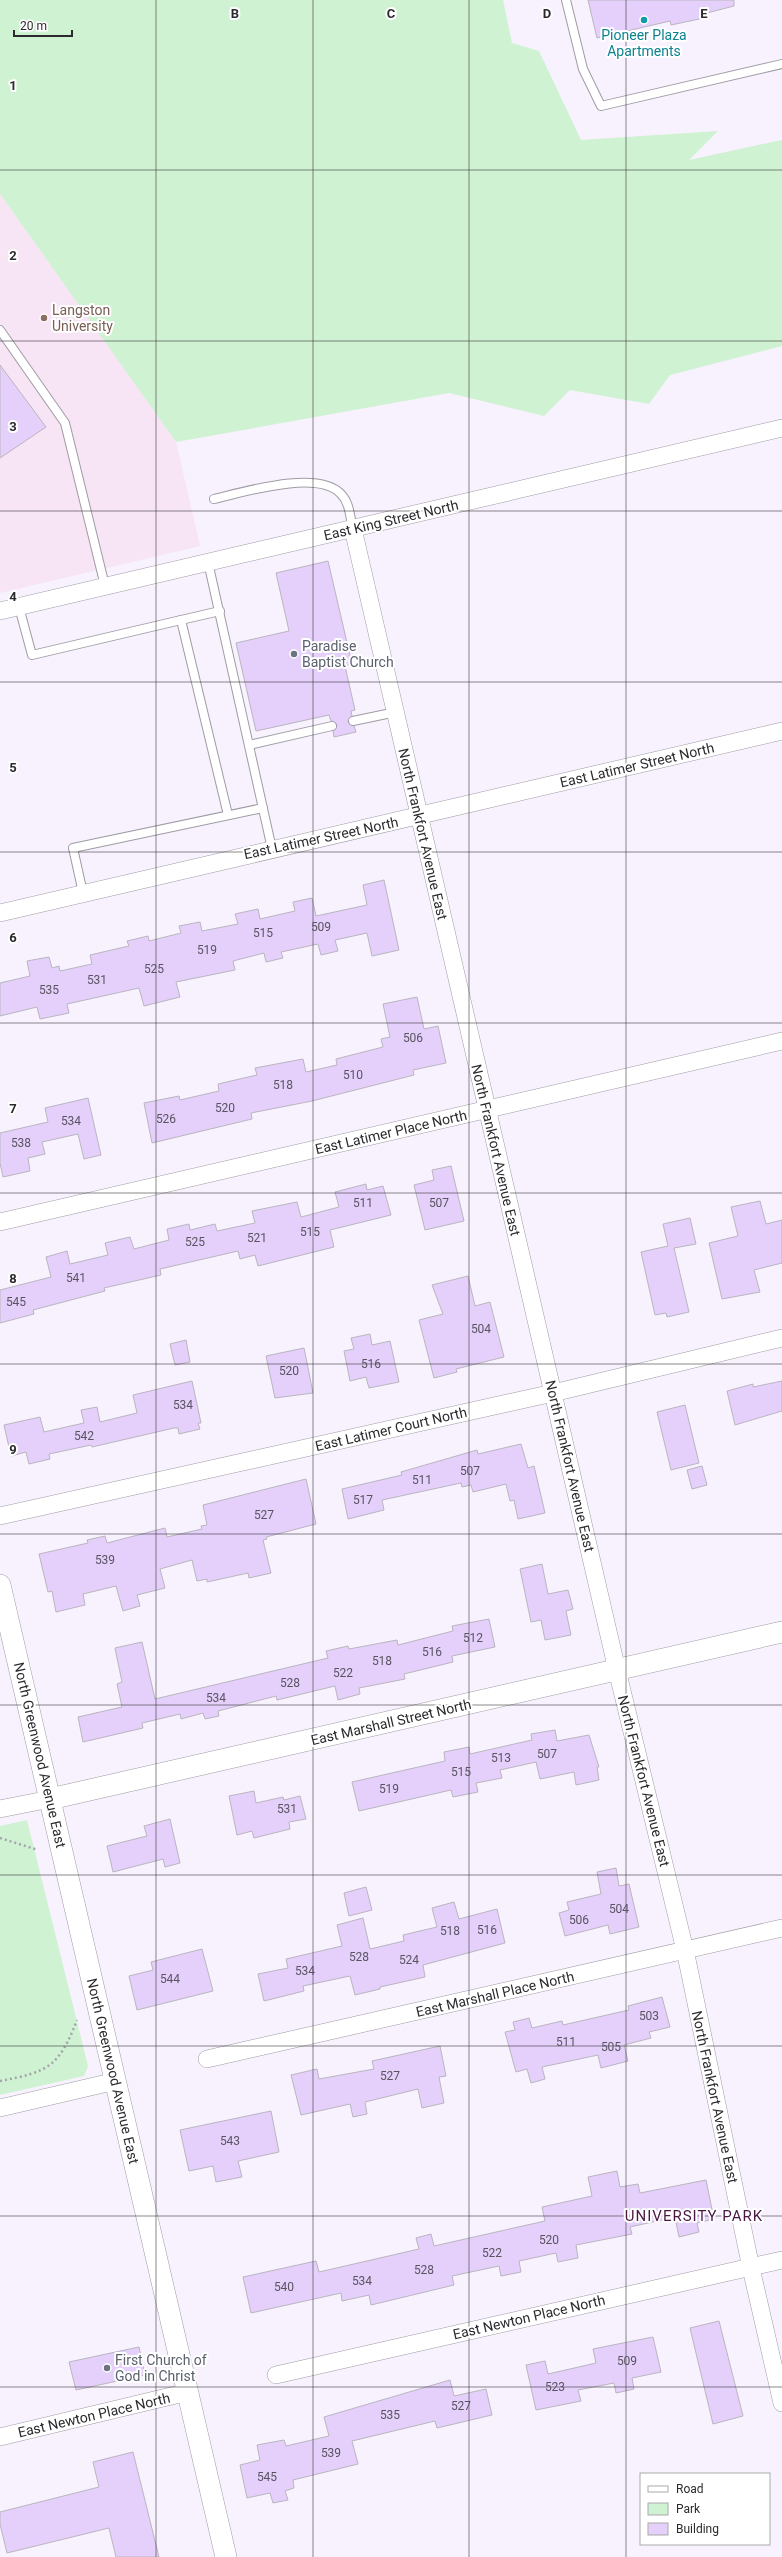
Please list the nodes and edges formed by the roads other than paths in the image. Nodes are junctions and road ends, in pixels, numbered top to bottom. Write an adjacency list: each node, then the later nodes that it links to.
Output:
1 (566, 0): 2 (lane)
2 (782, 64)
3 (0, 330): 8 (lane)
4 (782, 428): 6 (street, East King Street North)
5 (214, 499): 6 (lane)
6 (353, 529): 7 (street, East King Street North); 13 (street, North Frankfort Avenue East)
7 (208, 562): 8 (street, East King Street North); 11 (lane)
8 (105, 586): 9 (street, East King Street North)
9 (19, 607): 10 (street, East King Street North); 12 (lane)
10 (0, 611)
11 (220, 611): 12 (lane); 17 (lane)
12 (181, 620): 19 (lane)
13 (396, 712): 14 (lane); 20 (street, North Frankfort Avenue East)
14 (353, 721)
15 (332, 726): 17 (lane)
16 (782, 731): 20 (street, East Latimer Street North)
17 (249, 745): 18 (lane)
18 (263, 808): 19 (lane); 21 (lane)
19 (228, 815): 22 (lane)
20 (419, 817): 21 (street, East Latimer Street North); 25 (street, North Frankfort Avenue East)
21 (272, 848): 22 (street, East Latimer Street North)
22 (83, 893): 23 (street, East Latimer Street North)
23 (0, 913)
24 (782, 1041): 25 (street, East Latimer Place North)
25 (487, 1110): 26 (street, East Latimer Place North); 28 (street, North Frankfort Avenue East)
26 (0, 1222)
27 (782, 1338): 28 (street, East Latimer Court North)
28 (553, 1393): 29 (street, East Latimer Court North); 32 (street, North Frankfort Avenue East)
29 (0, 1516)
30 (0, 1585): 33 (street, North Greenwood Avenue East)
31 (782, 1632): 32 (street, East Marshall Street North)
32 (617, 1670): 33 (street, East Marshall Street North); 36 (street, North Frankfort Avenue East)
33 (50, 1799): 34 (street, East Marshall Street North); 38 (street, North Greenwood Avenue East)
34 (0, 1809)
35 (782, 1928): 36 (street, East Marshall Place North)
36 (685, 1950): 37 (street, East Marshall Place North); 41 (street, North Frankfort Avenue East)
37 (207, 2059)
38 (116, 2081): 39 (street); 43 (street, North Greenwood Avenue East)
39 (0, 2108)
40 (782, 2260): 41 (street, East Newton Place North)
41 (751, 2268): 42 (street, East Newton Place North); 44 (street, North Frankfort Avenue East)
42 (276, 2374)
43 (188, 2392): 45 (street, East Newton Place North); 46 (street, North Greenwood Avenue East)
44 (782, 2403)
45 (0, 2437)
46 (226, 2557)

